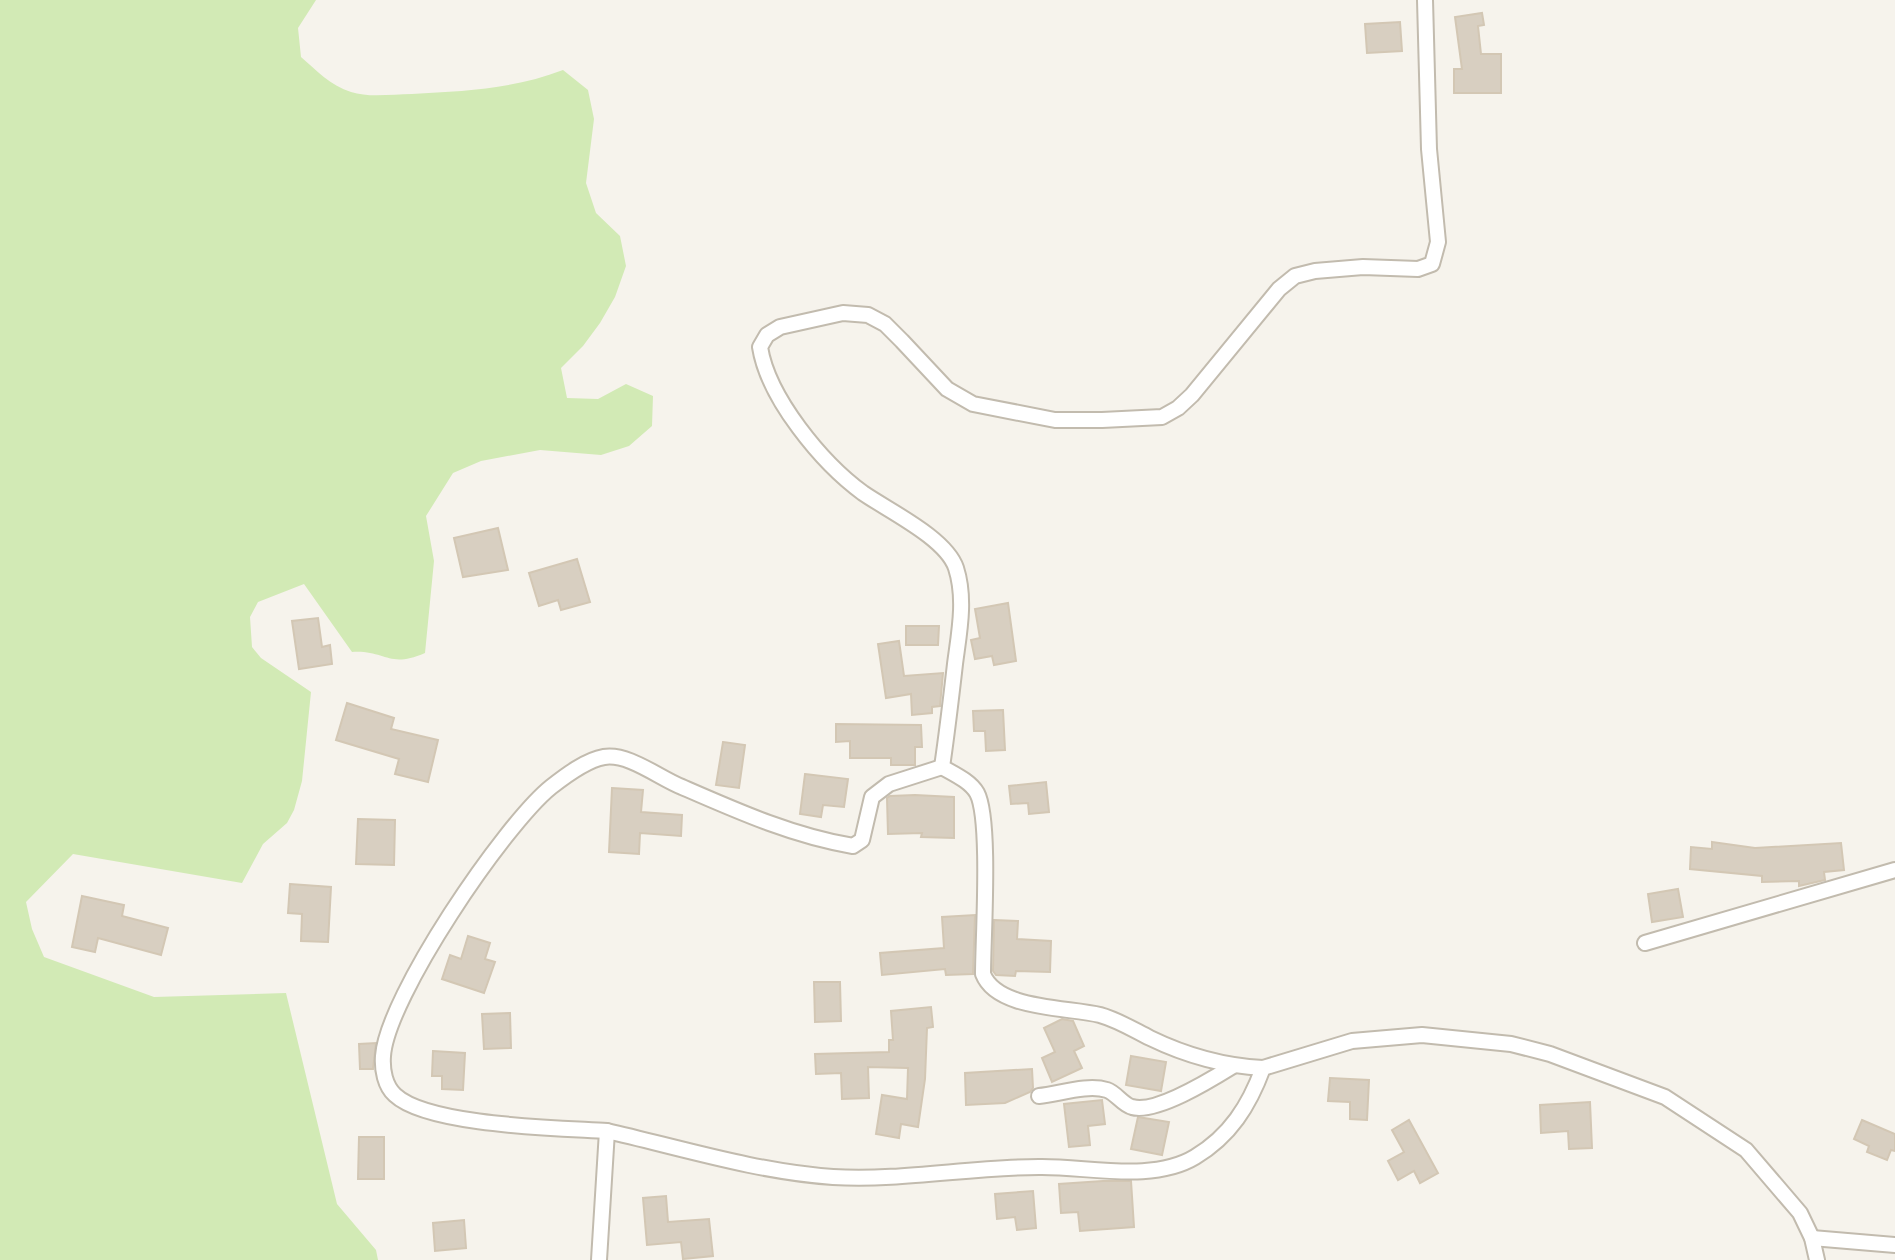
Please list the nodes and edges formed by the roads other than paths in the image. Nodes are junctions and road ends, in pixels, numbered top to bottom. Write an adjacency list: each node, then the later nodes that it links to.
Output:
1 (1425, 0): 2 (street)
2 (942, 767): 5 (street); 8 (street)
3 (1895, 870): 4 (street)
4 (1645, 943)
5 (1233, 1066): 6 (street); 7 (street)
6 (1263, 1068): 8 (street); 9 (street)
7 (1039, 1096)
8 (607, 1131): 11 (street)
9 (1812, 1238): 10 (street); 12 (street)
10 (1895, 1245)
11 (599, 1260)
12 (1817, 1260)

